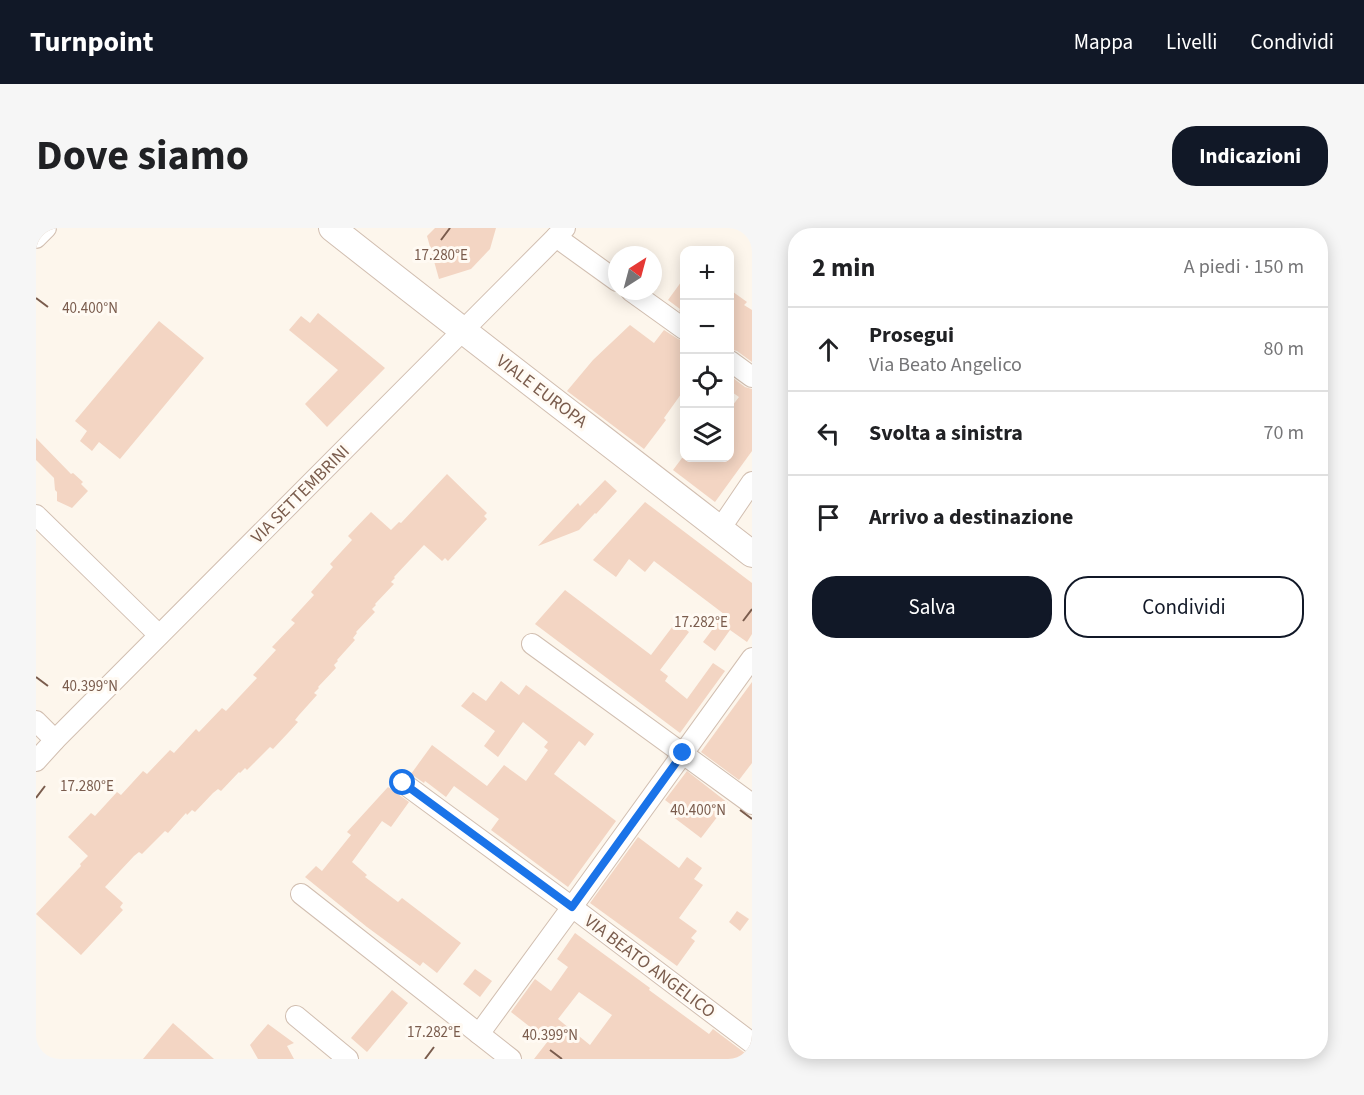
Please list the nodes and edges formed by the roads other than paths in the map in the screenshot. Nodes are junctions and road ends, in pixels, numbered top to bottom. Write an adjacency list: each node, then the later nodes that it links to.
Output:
1 (46, 228): 4 (street)
2 (332, 228): 8 (street, VIALE EUROPA)
3 (560, 232): 5 (street); 8 (street, VIA SETTEMBRINI)
4 (36, 238)
5 (608, 273)
6 (644, 300): 7 (street)
7 (680, 326)
8 (462, 331): 13 (street, VIALE EUROPA); 15 (street, VIA SETTEMBRINI)
9 (734, 364): 10 (street)
10 (752, 377)
11 (752, 482): 13 (street)
12 (36, 515): 15 (street)
13 (720, 529): 14 (street, VIALE EUROPA)
14 (752, 554)
15 (159, 634): 19 (street, VIA SETTEMBRINI)
16 (532, 644): 20 (street)
17 (752, 658): 20 (street)
18 (36, 721): 19 (street)
19 (55, 740): 21 (street, VIA SETTEMBRINI)
20 (683, 753): 23 (street); 25 (street)
21 (36, 761)
22 (403, 783): 25 (street, VIA BEATO ANGELICO)
23 (752, 804)
24 (301, 894): 27 (street)
25 (572, 907): 27 (street); 28 (street, VIA BEATO ANGELICO)
26 (296, 1016): 29 (street)
27 (479, 1034): 30 (street)
28 (752, 1043)
29 (348, 1059)
30 (511, 1059)

